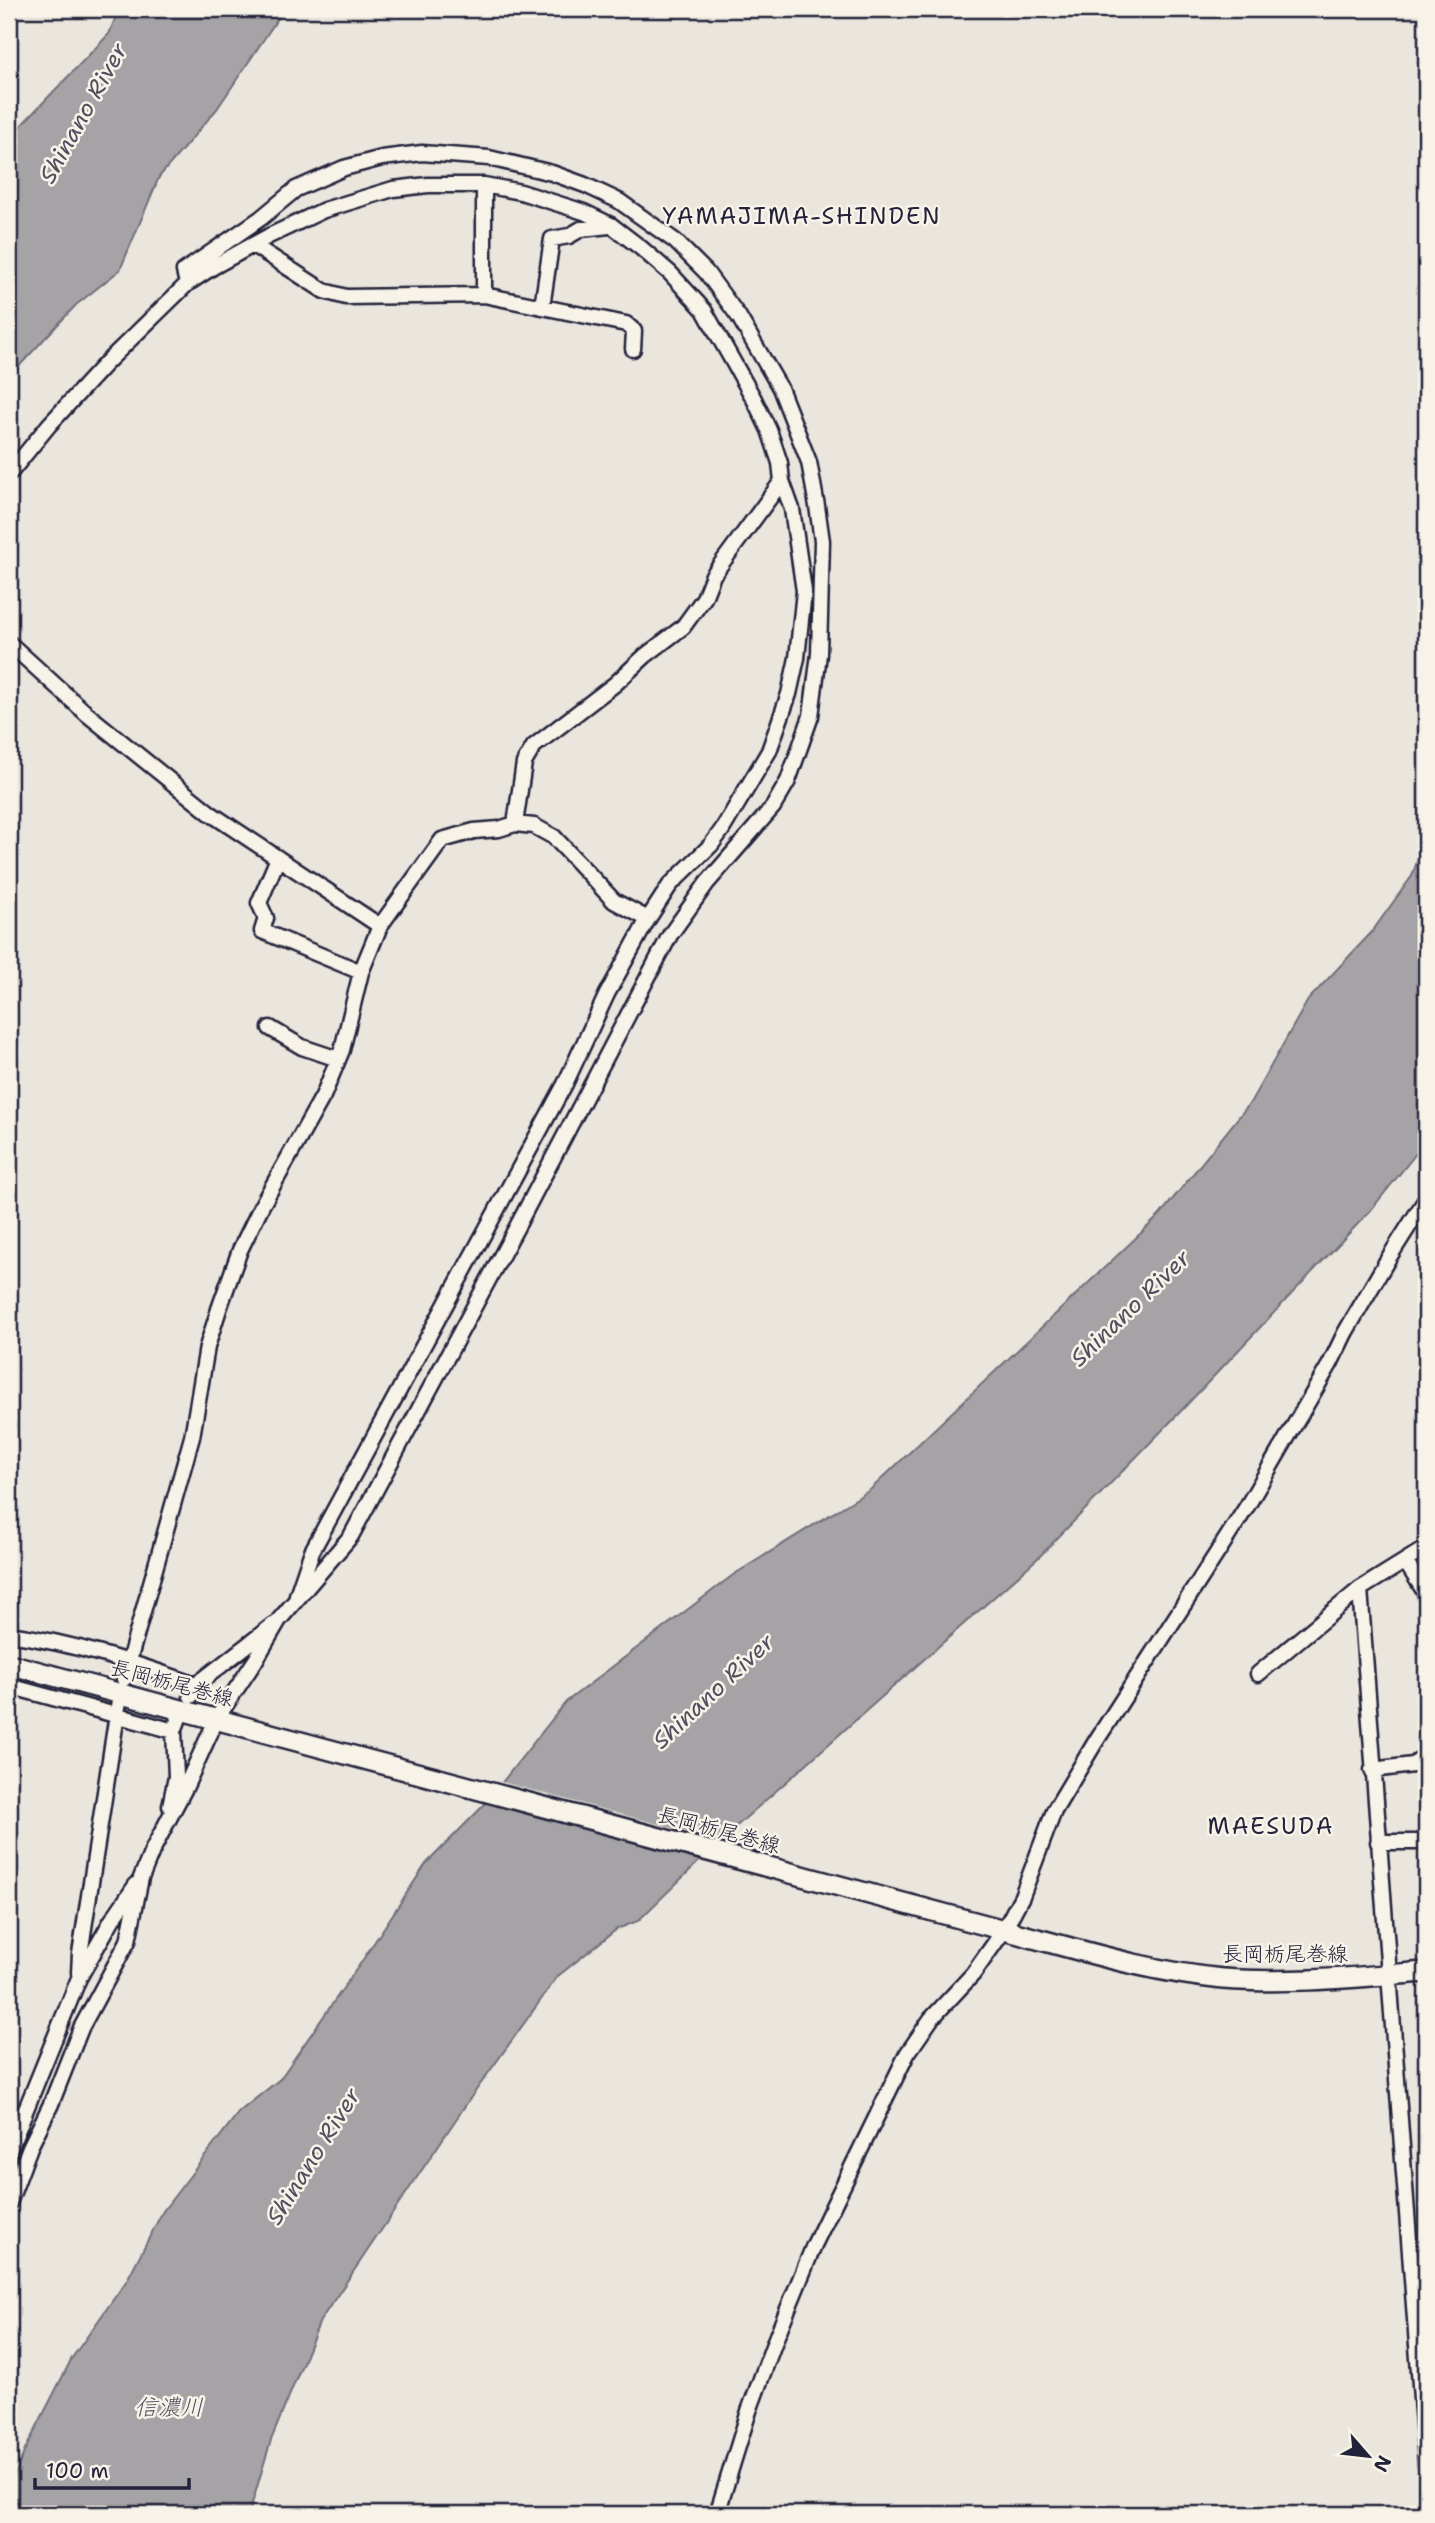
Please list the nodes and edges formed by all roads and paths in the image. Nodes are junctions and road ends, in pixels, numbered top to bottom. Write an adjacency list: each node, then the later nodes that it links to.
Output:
1 (484, 185): 2 (street); 3 (street); 5 (street)
2 (611, 225): 6 (street); 9 (street)
3 (253, 245): 4 (street); 5 (street)
4 (187, 284): 8 (street); 23 (street)
5 (484, 295): 6 (street)
6 (542, 307): 7 (street)
7 (633, 349)
8 (9, 474)
9 (782, 481): 11 (street); 13 (street)
10 (9, 643): 12 (street)
11 (515, 824): 13 (street); 14 (street)
12 (278, 858): 14 (street); 15 (street)
13 (648, 919): 23 (street)
14 (380, 926): 15 (street)
15 (361, 972): 17 (street)
16 (270, 1028): 17 (street)
17 (338, 1059): 26 (street)
18 (1426, 1199): 40 (street)
19 (1426, 1548): 20 (street)
20 (1405, 1561): 21 (street); 22 (street)
21 (1360, 1589): 28 (street); 35 (street)
22 (1426, 1594)
23 (294, 1603): 24 (street)
24 (279, 1620): 26 (street); 33 (street)
25 (9, 1634): 26 (street)
26 (131, 1662): 29 (street)
27 (9, 1664): 33 (main road, 長岡栃尾巻線)
28 (1258, 1674)
29 (124, 1679)
30 (9, 1686): 32 (street)
31 (119, 1701): 32 (street)
32 (116, 1716): 36 (street); 43 (street)
33 (225, 1721): 36 (street); 40 (main road, 長岡栃尾巻線)
34 (1426, 1756): 35 (street)
35 (1372, 1770): 37 (street)
36 (166, 1825): 39 (street)
37 (1378, 1842): 38 (street); 42 (street)
38 (1426, 1842)
39 (141, 1878): 43 (street); 45 (street)
40 (996, 1928): 42 (main road, 長岡栃尾巻線); 48 (street)
41 (1426, 1972): 42 (main road, 長岡栃尾巻線)
42 (1388, 1975): 46 (street)
43 (79, 1978): 44 (street)
44 (9, 2151)
45 (9, 2203)
46 (1423, 2366): 47 (street)
47 (1426, 2465)
48 (717, 2514)

